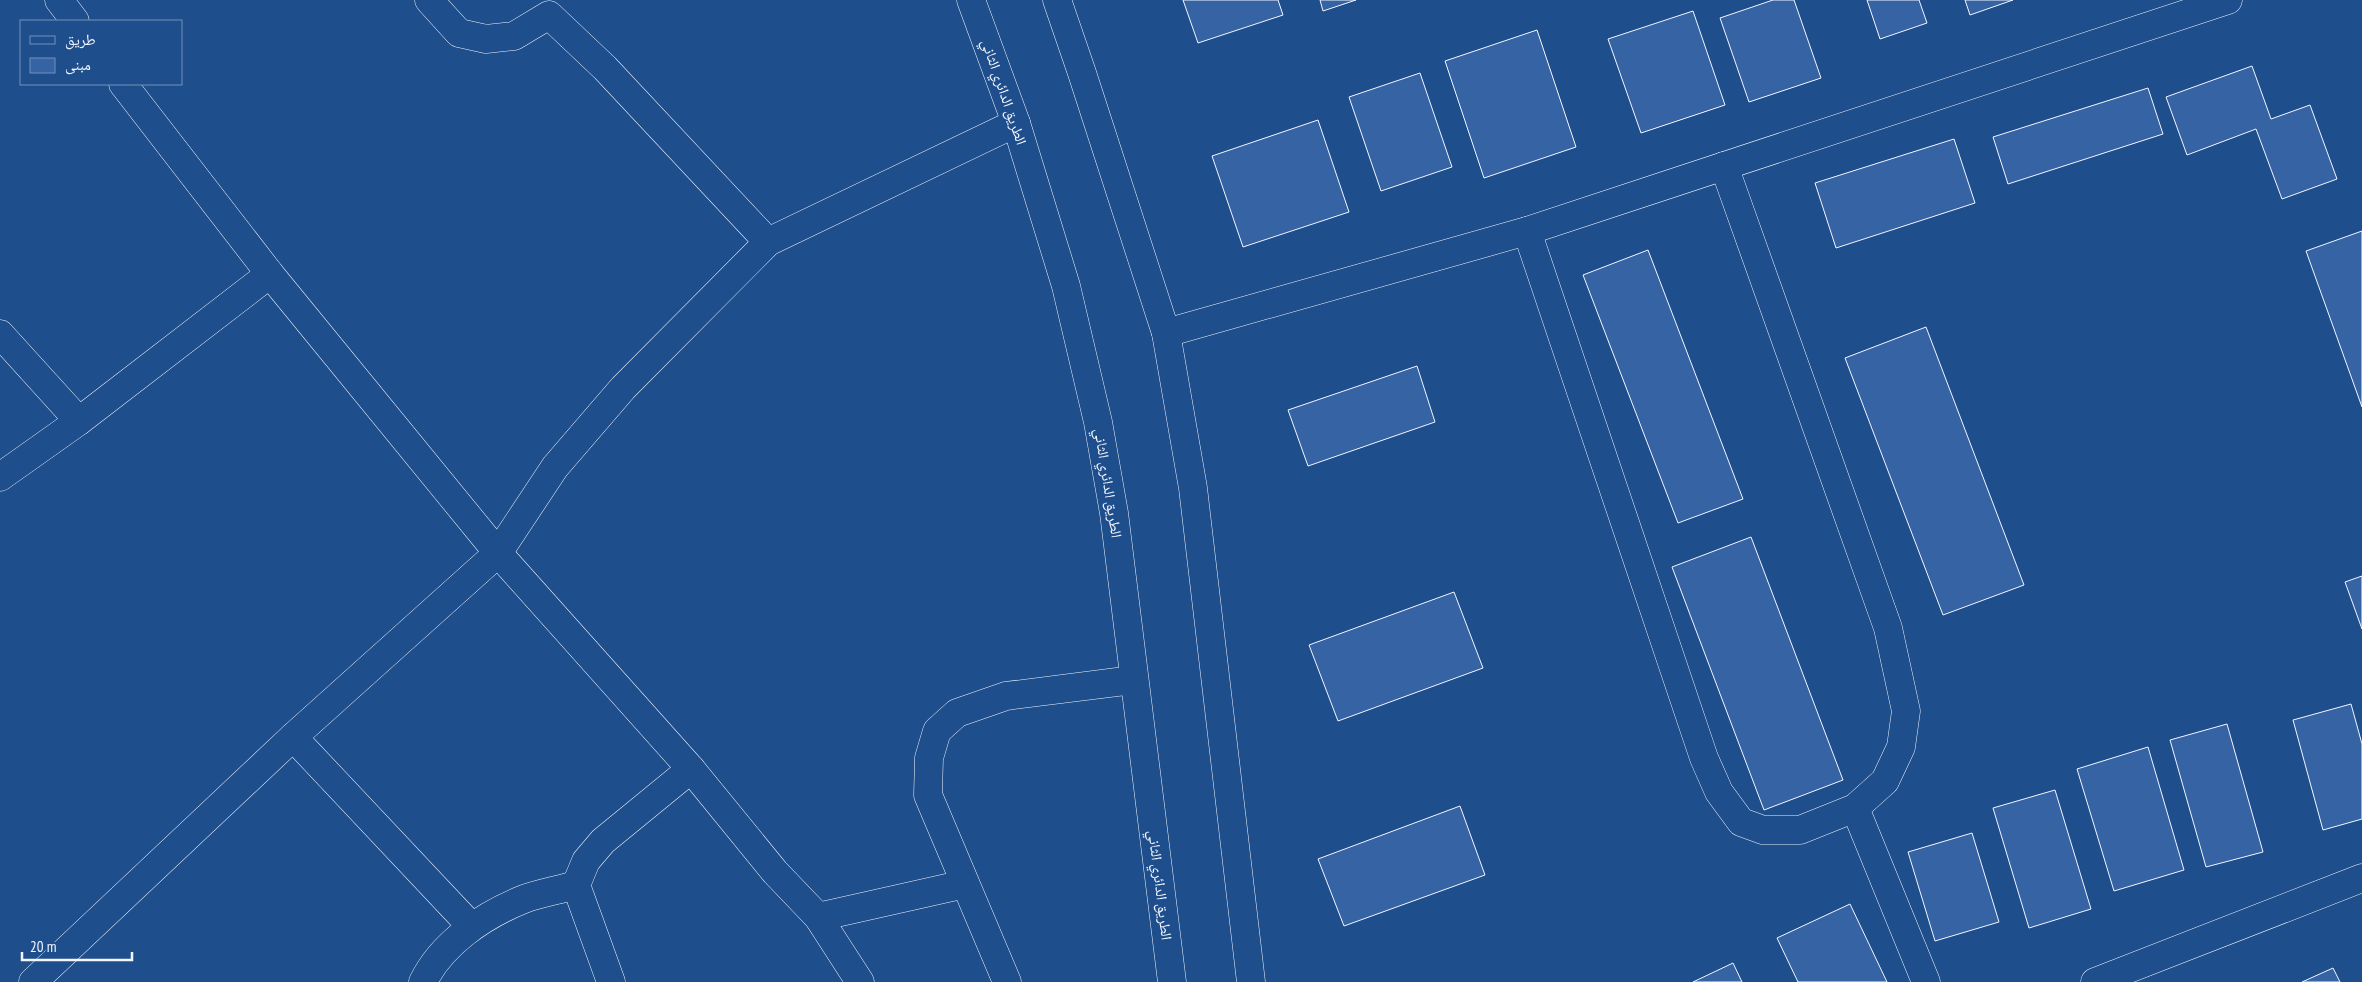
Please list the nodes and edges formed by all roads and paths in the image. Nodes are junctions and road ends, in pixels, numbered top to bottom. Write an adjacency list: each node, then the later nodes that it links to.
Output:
1 (59, 0): 7 (street)
2 (429, 0): 6 (street)
3 (971, 0): 9 (street, الطريق الدائري الثاني)
4 (1056, 0): 15 (street)
5 (2228, 0): 10 (street)
6 (554, 8): 12 (street)
7 (74, 20)
8 (124, 85): 13 (street)
9 (1016, 123): 12 (street); 19 (street, الطريق الدائري الثاني)
10 (1724, 166): 11 (street); 22 (street)
11 (1527, 231): 15 (street); 22 (street)
12 (768, 242): 18 (street)
13 (270, 274): 16 (street); 18 (street)
14 (0, 334): 16 (street)
15 (1166, 334): 34 (street)
16 (80, 420): 17 (street)
17 (0, 477)
18 (498, 553): 20 (street); 21 (street)
19 (1133, 680): 24 (street); 33 (street, الطريق الدائري الثاني)
20 (293, 737): 27 (street); 28 (street)
21 (690, 769): 25 (street); 26 (street)
22 (1855, 808): 35 (street)
23 (2362, 878): 36 (street)
24 (965, 884): 26 (street); 32 (street)
25 (576, 885): 27 (street); 30 (street)
26 (818, 917): 31 (street)
27 (471, 926): 29 (street)
28 (39, 980)
29 (422, 982)
30 (611, 982)
31 (860, 982)
32 (1007, 982)
33 (1172, 982)
34 (1251, 982)
35 (1926, 982)
36 (2095, 982)

